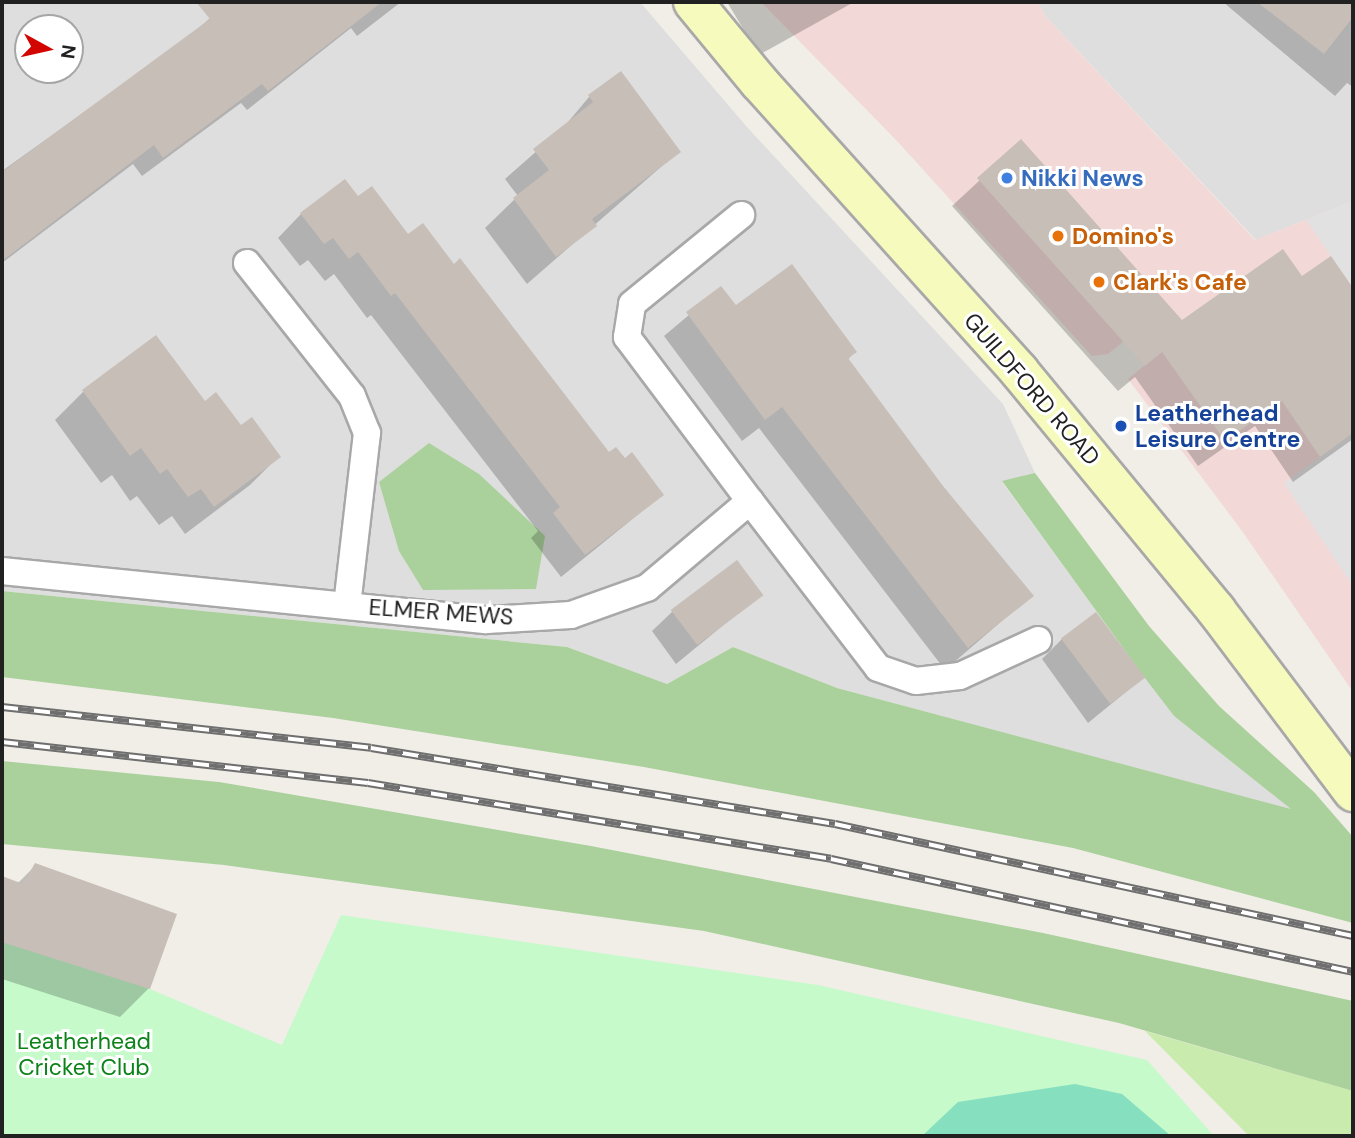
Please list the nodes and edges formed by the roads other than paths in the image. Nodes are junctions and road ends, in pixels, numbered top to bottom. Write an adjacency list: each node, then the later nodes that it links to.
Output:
1 (693, 2): 8 (main road, GUILDFORD ROAD)
2 (741, 215): 4 (lane)
3 (247, 263): 6 (lane, ELMER MEWS)
4 (750, 501): 6 (lane, ELMER MEWS); 7 (lane)
5 (2, 571): 6 (lane, ELMER MEWS)
6 (347, 606)
7 (1038, 640)
8 (1353, 792)

